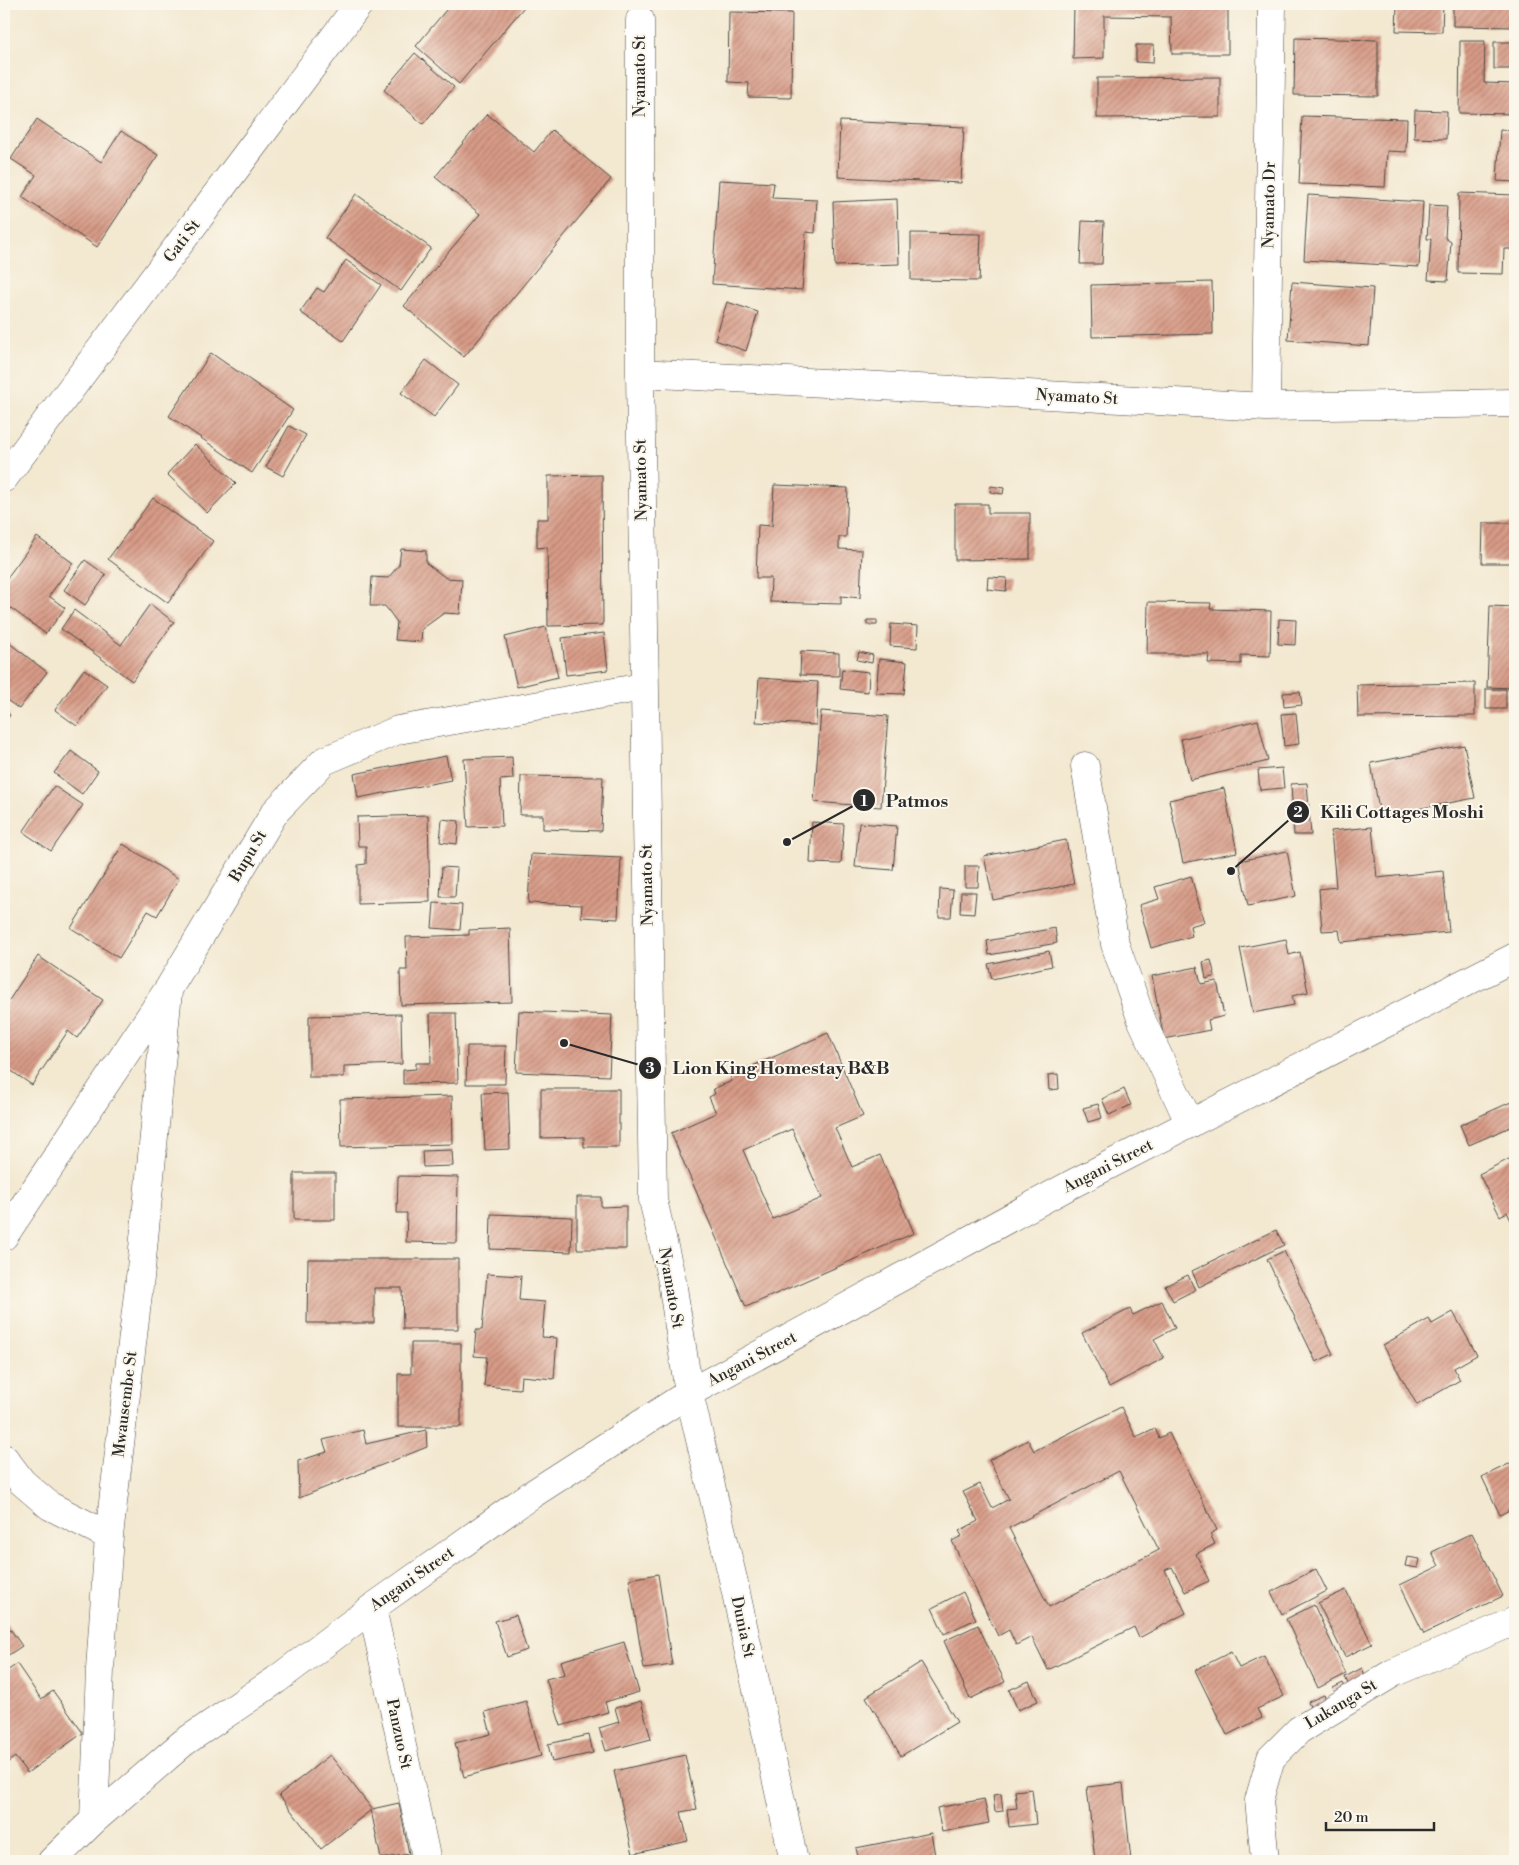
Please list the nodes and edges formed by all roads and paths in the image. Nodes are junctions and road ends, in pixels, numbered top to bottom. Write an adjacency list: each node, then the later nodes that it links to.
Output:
1 (359, 4): 7 (street, Gati St)
2 (1272, 4): 6 (street, Nyamato Dr)
3 (640, 20): 4 (street, Nyamato St)
4 (640, 373): 6 (street, Nyamato St); 8 (street, Nyamato St)
5 (1515, 403): 6 (street, Nyamato St)
6 (1266, 406)
7 (4, 478)
8 (643, 687): 11 (street, Bupu St); 14 (street, Nyamato St)
9 (1085, 766): 12 (street)
10 (1515, 957): 12 (street, Angani Street)
11 (169, 988): 13 (street, Bupu St); 16 (street, Mwausembe St)
12 (1190, 1124): 14 (street, Angani Street)
13 (4, 1236)
14 (688, 1393): 17 (street, Angani Street); 22 (street, Dunia St)
15 (4, 1458): 16 (street)
16 (109, 1536): 19 (street, Mwausembe St)
17 (372, 1608): 19 (street, Angani Street); 21 (street, Panzuo St)
18 (1515, 1621): 23 (street, Lukanga St)
19 (94, 1820): 20 (street, Angani Street)
20 (52, 1861)
21 (427, 1861)
22 (794, 1861)
23 (1264, 1861)

